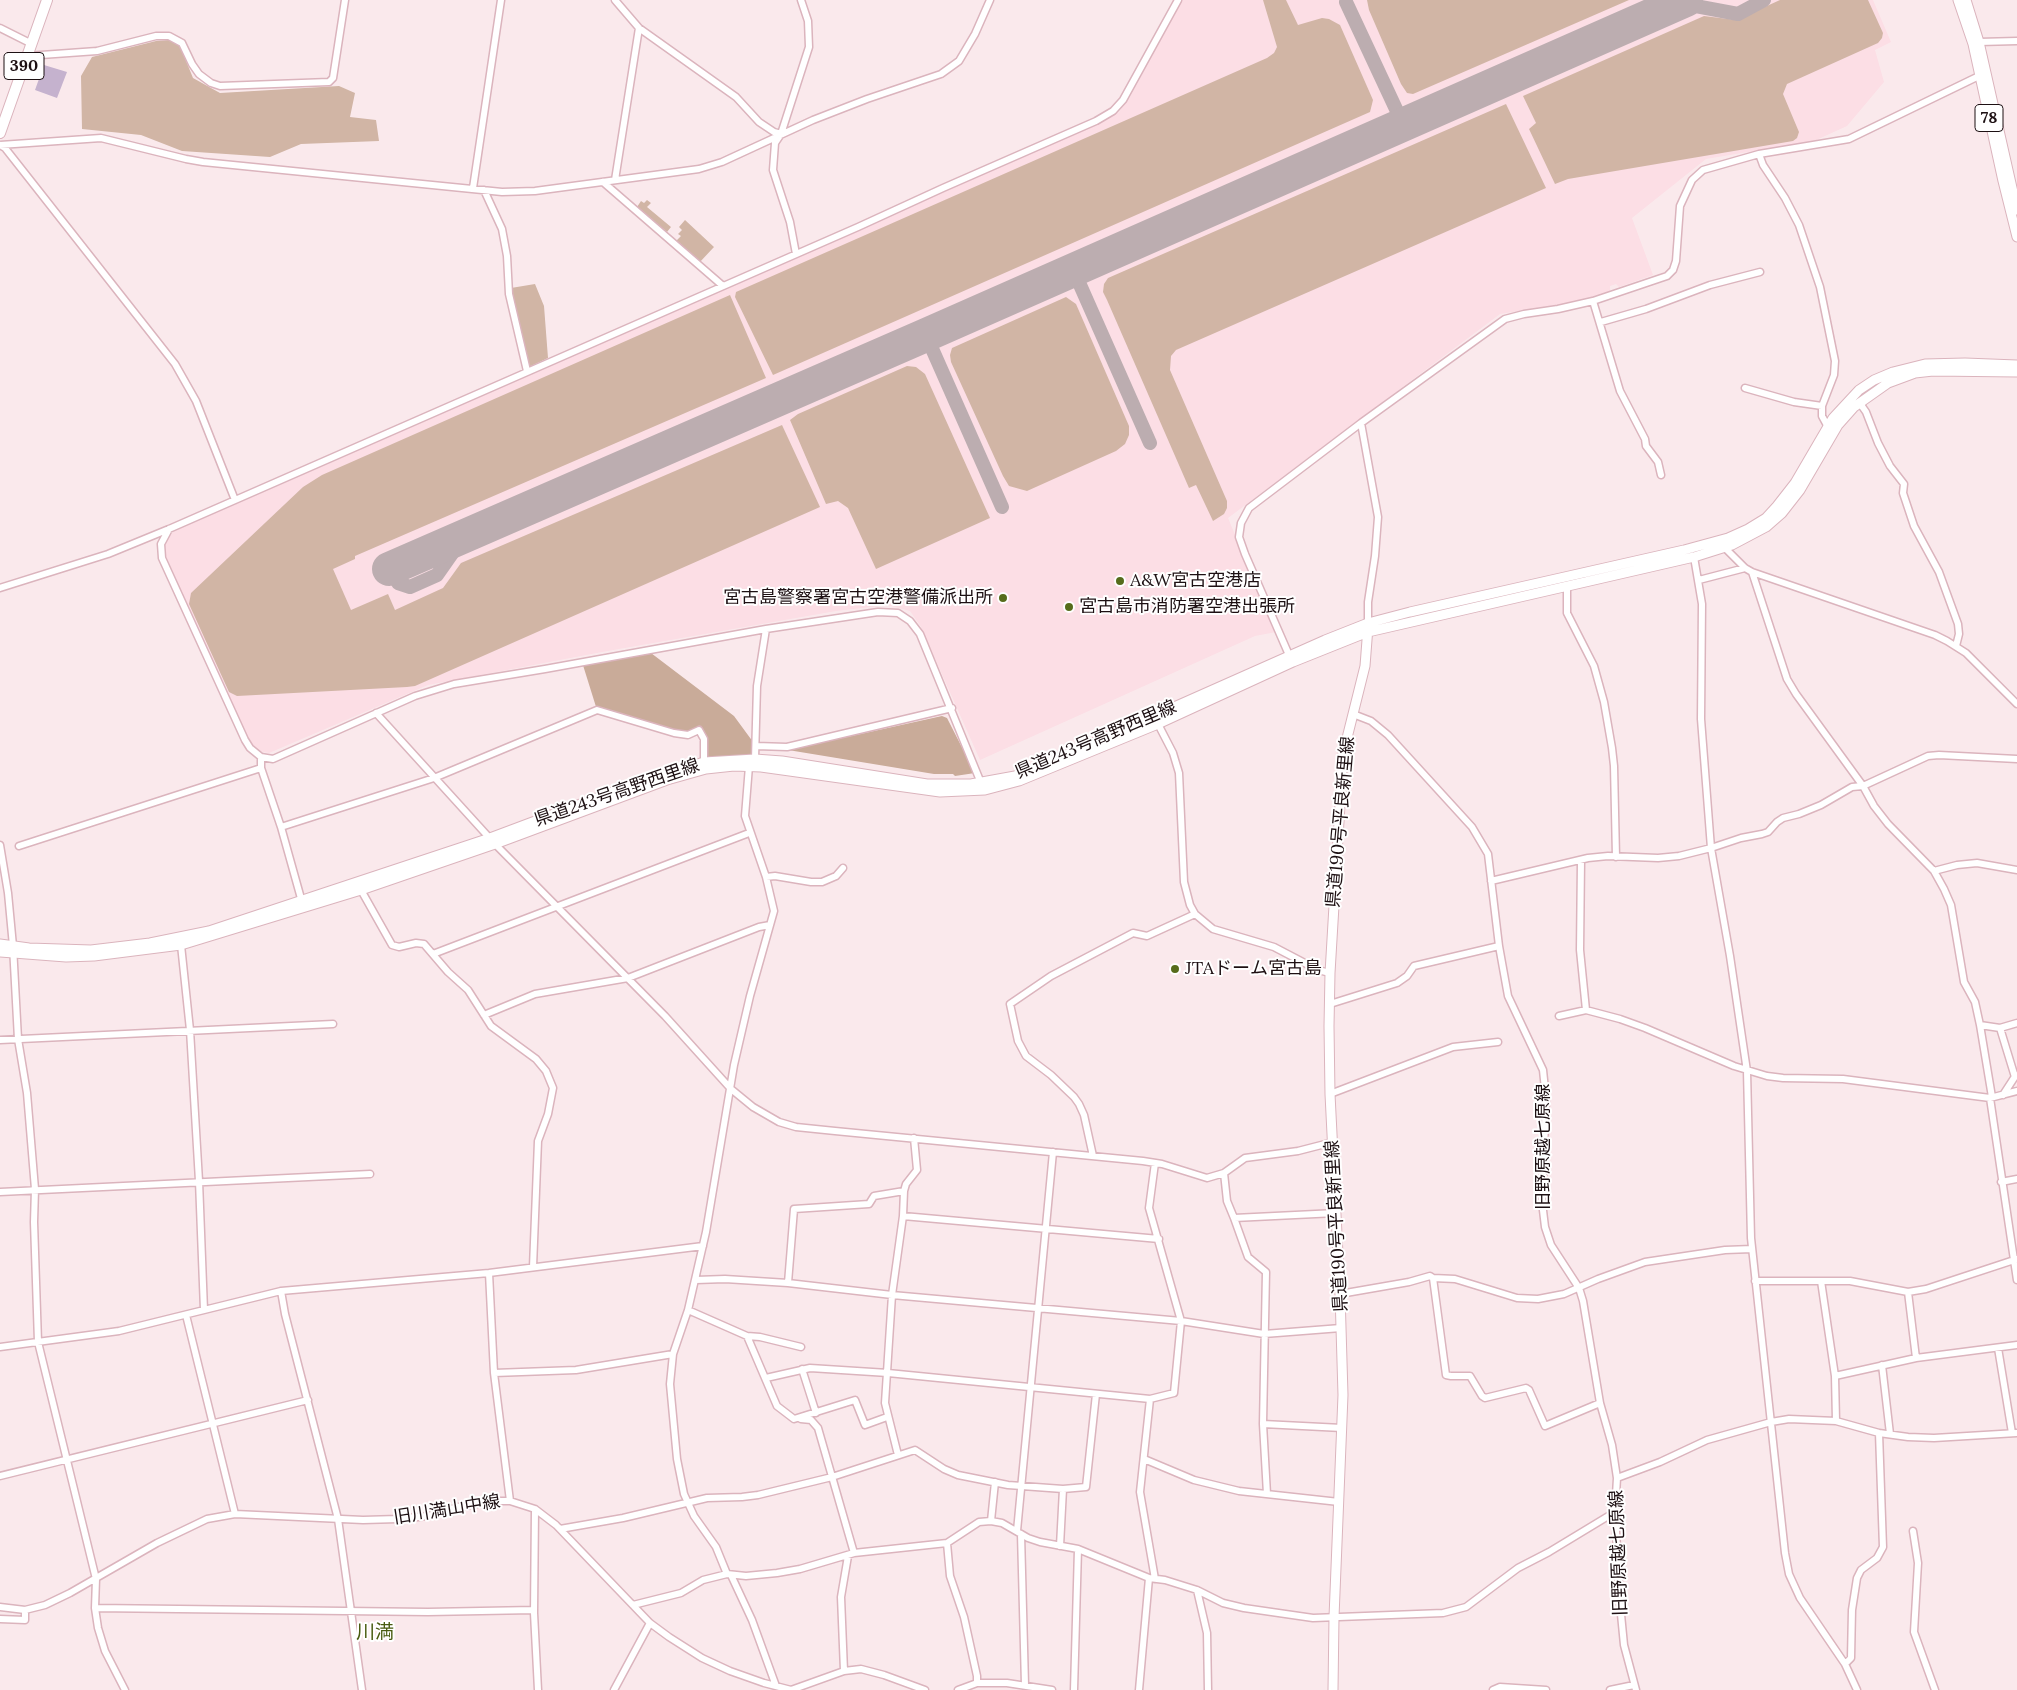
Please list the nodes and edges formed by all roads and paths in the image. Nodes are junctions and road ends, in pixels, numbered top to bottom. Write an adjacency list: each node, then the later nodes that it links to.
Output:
1 (47, 0): 14 (highway, 390)
2 (344, 0): 15 (street)
3 (501, 0): 23 (street)
4 (615, 0): 11 (street)
5 (802, 0): 18 (street)
6 (990, 0): 18 (street)
7 (1178, 0): 27 (street)
8 (1958, 0): 16 (main road, 78)
9 (1966, 0): 13 (main road, 78)
10 (0, 28): 14 (street)
11 (639, 28): 18 (street); 21 (street)
12 (2017, 41): 13 (street)
13 (1980, 42): 25 (main road, 78)
14 (30, 43): 15 (highway, 390)
15 (27, 56): 17 (highway, 390)
16 (1979, 76): 20 (street); 26 (main road, 78)
17 (0, 132)
18 (781, 134): 21 (street); 27 (street)
19 (0, 145): 23 (street); 41 (street)
20 (1759, 154): 30 (street); 37 (street)
21 (615, 180): 22 (street)
22 (603, 182): 24 (street); 29 (street)
23 (473, 188): 24 (street)
24 (484, 190): 33 (street)
25 (2017, 210)
26 (2017, 237)
27 (796, 254): 29 (street)
28 (1760, 272): 31 (street)
29 (723, 286): 33 (street)
30 (1593, 301): 31 (street); 38 (street)
31 (1601, 322): 40 (street)
32 (2017, 365): 39 (main road)
33 (527, 371): 41 (street)
34 (2017, 372): 36 (main road)
35 (1745, 388): 37 (street)
36 (1859, 402): 43 (main road); 52 (street)
37 (1822, 406): 39 (street)
38 (1361, 423): 50 (street); 53 (street)
39 (1828, 427): 43 (main road)
40 (1661, 475)
41 (235, 500): 42 (street)
42 (169, 529): 49 (street); 60 (street)
43 (1722, 545): 44 (main road); 45 (street); 50 (main road)
44 (1694, 557): 47 (street); 48 (main road)
45 (1745, 568): 46 (street); 47 (street)
46 (1752, 572): 52 (street); 67 (street)
47 (1699, 580): 73 (street)
48 (1566, 585): 50 (main road); 74 (street)
49 (0, 588)
50 (1368, 627): 53 (main road, 県道243号高野西里線); 57 (main road, 県道190号平良新里線); 58 (main road, 県道243号高野西里線)
51 (766, 629): 55 (street); 56 (street); 59 (street)
52 (1956, 646): 54 (street)
53 (1289, 655): 66 (main road, 県道243号高野西里線)
54 (2017, 704)
55 (952, 708): 59 (street); 66 (street)
56 (376, 713): 60 (street); 65 (street)
57 (1353, 714): 80 (street, 旧野原越七原線); 92 (main road, 県道190号平良新里線)
58 (1158, 724): 63 (main road, 県道243号高野西里線); 84 (street)
59 (756, 746): 63 (street)
60 (261, 757): 64 (street)
61 (2017, 760): 67 (street)
62 (704, 762): 63 (main road, 県道243号高野西里線); 65 (street); 70 (main road, 県道243号高野西里線)
63 (752, 763): 66 (main road, 県道243号高野西里線); 69 (street); 70 (main road, 県道243号高野西里線)
64 (261, 768): 68 (street); 72 (street)
65 (434, 778): 68 (street); 70 (street)
66 (981, 783)
67 (1864, 786): 73 (street); 78 (street)
68 (281, 828): 82 (street)
69 (749, 833): 79 (street); 83 (street)
70 (492, 841): 81 (main road, 県道243号高野西里線); 82 (main road, 県道243号高野西里線); 83 (street)
71 (0, 846): 89 (street)
72 (19, 846)
73 (1712, 848): 74 (street); 106 (street)
74 (1616, 857): 75 (street)
75 (1581, 860): 80 (street); 95 (street)
76 (843, 868): 79 (street)
77 (2017, 870): 78 (street)
78 (1934, 871): 100 (street)
79 (766, 877): 85 (street)
80 (1491, 881): 88 (street, 旧野原越七原線)
81 (361, 890): 82 (main road, 県道243号高野西里線); 91 (street)
82 (302, 905): 87 (main road, 県道243号高野西里線); 89 (main road, 県道243号高野西里線)
83 (558, 907): 91 (street); 93 (street)
84 (1195, 914): 92 (street); 116 (street)
85 (770, 925): 93 (street); 108 (street)
86 (0, 944): 89 (main road, 県道243号高野西里線)
87 (181, 945): 89 (main road, 県道243号高野西里線); 102 (street)
88 (1499, 946): 94 (street); 142 (street, 旧野原越七原線)
89 (13, 950): 90 (main road, 県道243号高野西里線); 103 (street)
90 (0, 952)
91 (433, 954): 96 (street)
92 (1330, 973): 94 (main road, 県道190号平良新里線)
93 (628, 978): 96 (street); 108 (street)
94 (1330, 1004): 110 (main road, 県道190号平良新里線)
95 (1586, 1010): 97 (street); 106 (street)
96 (484, 1016): 134 (street)
97 (1559, 1016)
98 (2017, 1023): 101 (street)
99 (333, 1024): 102 (street)
100 (1980, 1025): 101 (street); 112 (street)
101 (2000, 1028): 107 (street)
102 (190, 1030): 103 (street); 121 (street)
103 (18, 1039): 104 (street); 123 (street)
104 (0, 1040)
105 (1498, 1042): 110 (street)
106 (1747, 1071): 112 (street); 132 (street)
107 (2016, 1076): 111 (street)
108 (731, 1089): 113 (street); 131 (street)
109 (2017, 1091): 111 (street)
110 (1330, 1094): 114 (main road, 県道190号平良新里線)
111 (2003, 1094): 112 (street)
112 (1991, 1098): 122 (street)
113 (914, 1138): 115 (street); 124 (street)
114 (1333, 1142): 118 (street); 126 (main road, 県道190号平良新里線)
115 (1053, 1152): 116 (street); 129 (street)
116 (1094, 1156): 117 (street)
117 (1155, 1163): 118 (street); 130 (street)
118 (1224, 1173): 128 (street)
119 (370, 1174): 121 (street)
120 (2017, 1179): 122 (street)
121 (199, 1181): 123 (street); 148 (street)
122 (2001, 1182): 133 (street)
123 (35, 1189): 125 (street); 155 (street)
124 (904, 1191): 127 (street); 141 (street)
125 (0, 1192)
126 (1336, 1213): 128 (street); 145 (main road, 県道190号平良新里線)
127 (903, 1216): 129 (street); 146 (street)
128 (1234, 1218): 153 (street)
129 (1045, 1230): 130 (street); 147 (street)
130 (1159, 1240): 151 (street)
131 (702, 1246): 134 (street); 137 (street)
132 (1752, 1249): 139 (street); 142 (street)
133 (2015, 1259): 138 (street); 144 (street)
134 (532, 1267): 135 (street)
135 (489, 1273): 143 (street); 164 (street)
136 (1433, 1278): 142 (street); 145 (street); 172 (street)
137 (696, 1280): 141 (street); 149 (street)
138 (2017, 1280)
139 (1755, 1281): 140 (street); 177 (street)
140 (1821, 1281): 144 (street); 166 (street)
141 (788, 1283): 146 (street)
142 (1579, 1288): 172 (street, 旧野原越七原線)
143 (281, 1291): 148 (street); 171 (street)
144 (1908, 1292): 161 (street)
145 (1340, 1294): 152 (main road, 県道190号平良新里線)
146 (892, 1295): 147 (street); 165 (street)
147 (1038, 1307): 151 (street); 168 (street)
148 (204, 1310): 150 (street)
149 (688, 1310): 154 (street); 160 (street)
150 (186, 1315): 155 (street); 178 (street)
151 (1181, 1321): 153 (street); 170 (street)
152 (1341, 1328): 153 (street); 180 (main road, 県道190号平良新里線)
153 (1264, 1334): 179 (street)
154 (747, 1336): 158 (street); 167 (street)
155 (38, 1342): 157 (street); 186 (street)
156 (2017, 1344): 159 (street)
157 (0, 1347)
158 (802, 1348)
159 (1998, 1348): 161 (street); 182 (street)
160 (673, 1354): 164 (street); 196 (street)
161 (1916, 1358): 162 (street)
162 (1882, 1365): 166 (street); 183 (street)
163 (802, 1369): 165 (street); 167 (street); 173 (street)
164 (494, 1373): 194 (street)
165 (888, 1373): 168 (street); 174 (street)
166 (1835, 1376): 176 (street)
167 (766, 1378): 175 (street)
168 (1031, 1388): 169 (street); 191 (street)
169 (1096, 1394): 170 (street); 192 (street)
170 (1150, 1399): 185 (street)
171 (308, 1400): 178 (street); 200 (street)
172 (1600, 1403): 189 (street, 旧野原越七原線)
173 (816, 1413): 174 (street); 175 (street)
174 (887, 1418): 184 (street)
175 (794, 1419): 188 (street)
176 (1836, 1421): 177 (street); 181 (street)
177 (1771, 1422): 189 (street); 222 (street)
178 (213, 1424): 186 (street); 199 (street)
179 (1263, 1424): 180 (street); 193 (street)
180 (1342, 1428): 195 (main road, 県道190号平良新里線)
181 (1879, 1433): 183 (street); 222 (street)
182 (2015, 1433): 183 (street)
183 (1890, 1434)
184 (898, 1455): 188 (street); 190 (street)
185 (1144, 1459): 193 (street); 210 (street)
186 (66, 1460): 187 (street); 211 (street)
187 (0, 1476)
188 (832, 1476): 196 (street); 208 (street)
189 (1617, 1478): 198 (street, 旧野原越七原線)
190 (995, 1482): 191 (street); 201 (street)
191 (1022, 1486): 192 (street); 204 (street)
192 (1063, 1489): 206 (street)
193 (1267, 1494): 195 (street)
194 (510, 1501): 197 (street, 旧川満山中線); 200 (street, 旧川満山中線)
195 (1339, 1502): 219 (main road, 県道190号平良新里線)
196 (687, 1503): 202 (street); 209 (street)
197 (535, 1509): 202 (street, 旧川満山中線); 218 (street)
198 (1615, 1512): 219 (street); 227 (street, 旧野原越七原線)
199 (235, 1514): 200 (street, 旧川満山中線); 211 (street, 旧川満山中線)
200 (338, 1519): 217 (street)
201 (991, 1521): 204 (street); 205 (street)
202 (560, 1529): 213 (street, 旧川満山中線)
203 (1913, 1531): 244 (street)
204 (1019, 1532): 206 (street); 225 (street)
205 (947, 1543): 208 (street); 224 (street)
206 (1060, 1546): 207 (street)
207 (1078, 1549): 210 (street); 236 (street)
208 (851, 1554): 209 (street); 223 (street)
209 (729, 1575): 213 (street); 226 (street)
210 (1152, 1578): 212 (street); 237 (street)
211 (96, 1579): 215 (street); 216 (street, 旧川満山中線)
212 (1197, 1590): 219 (street); 238 (street)
213 (633, 1605): 221 (street, 旧川満山中線)
214 (0, 1607): 216 (street, 旧川満山中線)
215 (95, 1608): 217 (street); 228 (street)
216 (25, 1610): 220 (street)
217 (351, 1610): 218 (street); 229 (street)
218 (534, 1610): 230 (street)
219 (1334, 1617): 239 (main road, 県道190号平良新里線)
220 (0, 1619)
221 (650, 1623): 226 (street, 旧川満山中線); 231 (street)
222 (1845, 1664): 243 (street)
223 (844, 1671): 232 (street); 233 (street)
224 (977, 1683): 225 (street); 234 (street)
225 (1025, 1685): 235 (street)
226 (776, 1686): 232 (street, 旧川満山中線)
227 (1635, 1688): 242 (street)
228 (124, 1690)
229 (362, 1690)
230 (538, 1690)
231 (614, 1690)
232 (791, 1690)
233 (925, 1690)
234 (958, 1690)
235 (1052, 1690)
236 (1074, 1690)
237 (1138, 1690)
238 (1208, 1690)
239 (1333, 1690)
240 (1493, 1690): 241 (street)
241 (1546, 1690)
242 (1610, 1690)
243 (1857, 1690)
244 (1935, 1690)

